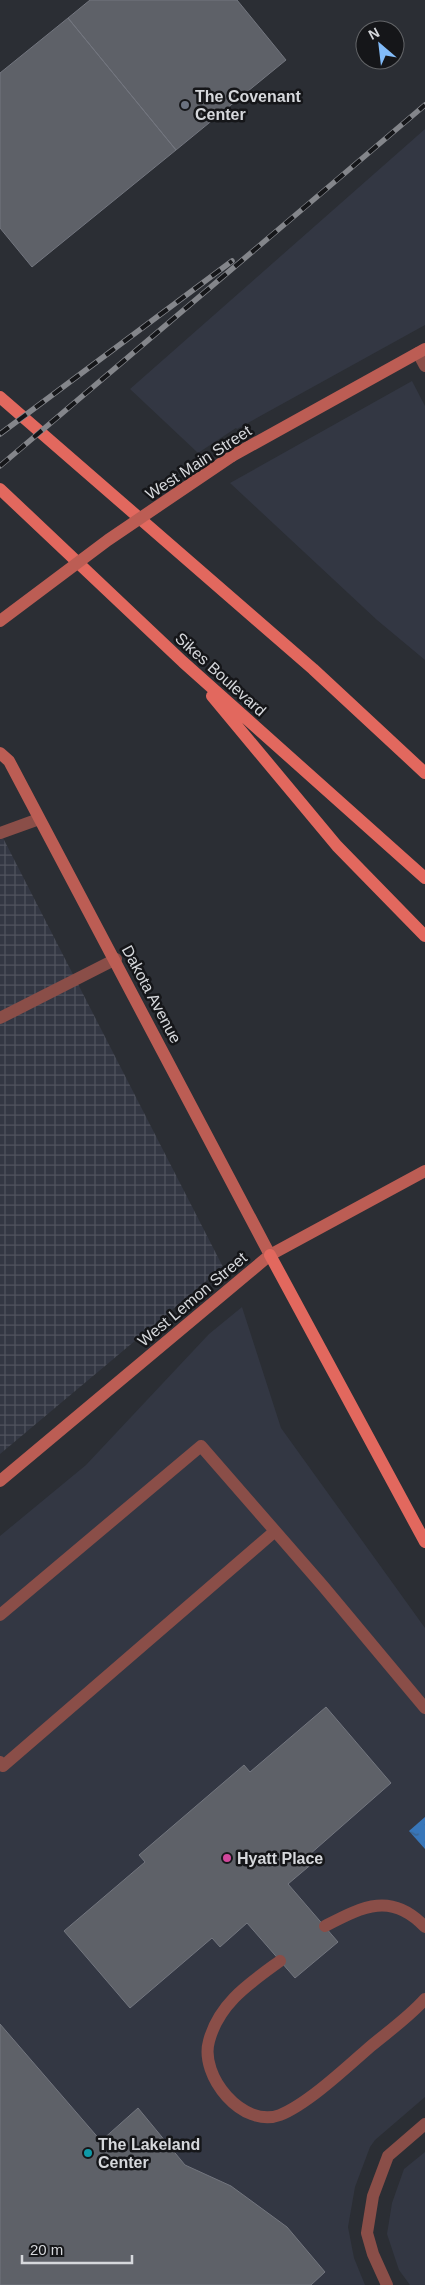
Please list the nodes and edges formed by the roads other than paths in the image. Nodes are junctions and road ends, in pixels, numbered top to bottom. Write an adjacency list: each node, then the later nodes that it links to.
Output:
1 (421, 351): 2 (street); 5 (main road, West Main Street, bridge)
2 (425, 366)
3 (0, 397): 8 (main road)
4 (0, 489): 6 (main road, Sikes Boulevard)
5 (0, 620)
6 (183, 662): 11 (main road, Sikes Boulevard); 12 (main road)
7 (0, 752): 9 (main road, Dakota Avenue)
8 (425, 773)
9 (39, 818): 10 (street); 13 (main road, Dakota Avenue)
10 (0, 833)
11 (425, 878)
12 (425, 936)
13 (116, 959): 14 (street); 16 (main road, Dakota Avenue)
14 (0, 1018)
15 (425, 1171): 16 (main road, West Lemon Street)
16 (270, 1255): 17 (main road, West Lemon Street); 19 (main road)
17 (0, 1481)
18 (274, 1532): 20 (street); 21 (street); 22 (street)
19 (425, 1542)
20 (0, 1615)
21 (425, 1708)
22 (0, 1762)
23 (324, 1926): 24 (street)
24 (425, 1927)
25 (280, 1961): 26 (street)
26 (425, 1999)
27 (425, 2124): 28 (street)
28 (387, 2285)

